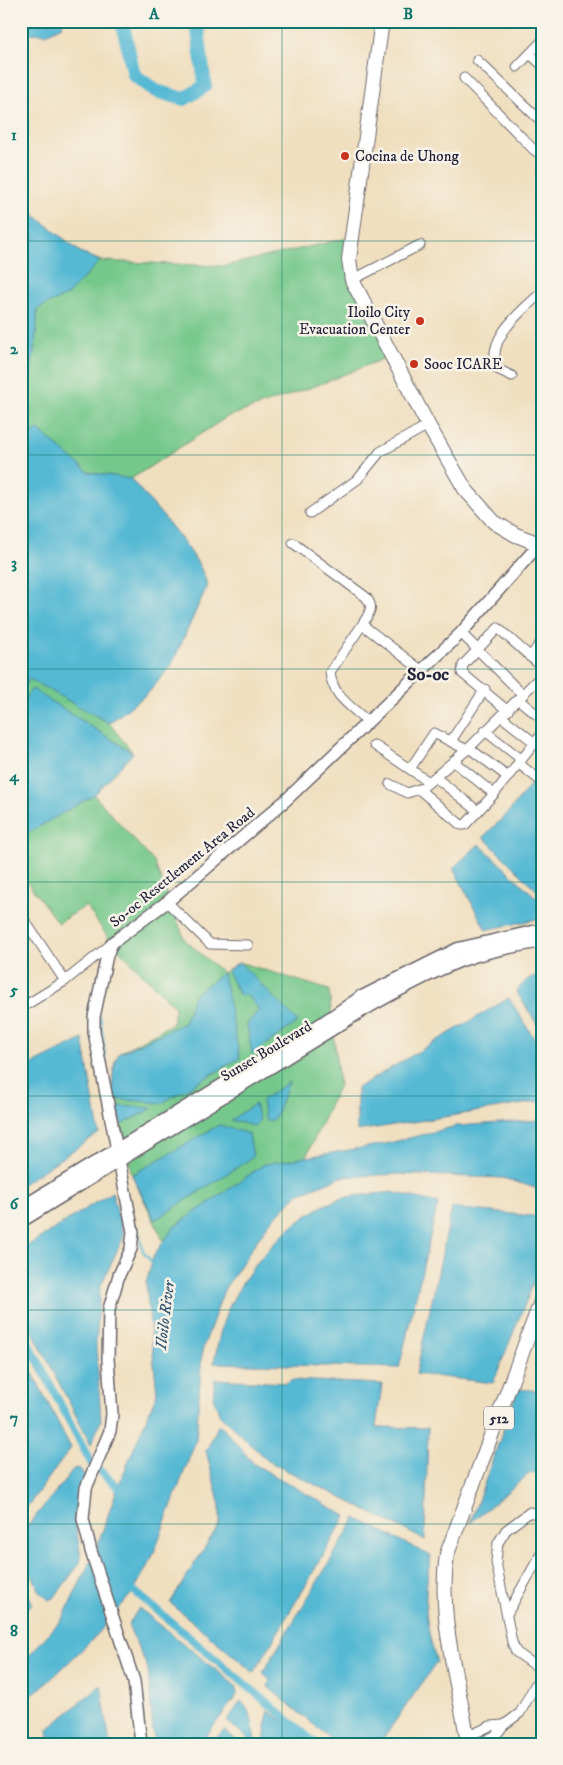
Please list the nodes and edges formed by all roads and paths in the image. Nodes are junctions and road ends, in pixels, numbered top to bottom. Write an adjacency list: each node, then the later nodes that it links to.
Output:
1 (382, 21): 11 (main road)
2 (542, 41): 3 (street)
3 (530, 54): 5 (street); 6 (street)
4 (477, 60): 8 (street)
5 (542, 65)
6 (517, 67)
7 (464, 78): 9 (street)
8 (542, 122)
9 (542, 150)
10 (420, 245): 11 (street)
11 (352, 280): 14 (main road)
12 (542, 292): 13 (street)
13 (512, 376)
14 (428, 425): 15 (street); 17 (main road)
15 (310, 512)
16 (293, 543): 18 (street)
17 (541, 543): 19 (street, So-oc Resettlement Area Road)
18 (364, 622): 24 (street); 30 (street)
19 (461, 633): 21 (street); 24 (street, So-oc Resettlement Area Road)
20 (542, 641): 22 (street)
21 (478, 648): 22 (street); 26 (street); 27 (street)
22 (530, 656): 23 (street)
23 (542, 667)
24 (421, 670): 30 (street, So-oc Resettlement Area Road)
25 (542, 675): 27 (street)
26 (484, 689): 28 (street); 33 (street)
27 (521, 698): 28 (street); 29 (street)
28 (505, 714): 31 (street); 34 (street)
29 (542, 719)
30 (367, 722): 46 (street, So-oc Resettlement Area Road)
31 (485, 731): 36 (street); 38 (street)
32 (542, 734): 34 (street)
33 (451, 741): 36 (street); 39 (street)
34 (535, 743): 38 (street)
35 (374, 745): 39 (street)
36 (468, 749): 37 (street); 40 (street)
37 (453, 761): 41 (street); 44 (street)
38 (519, 761): 40 (street); 42 (street)
39 (410, 769): 41 (street)
40 (508, 777): 44 (street)
41 (429, 782): 43 (street); 45 (street); 45 (street)
42 (542, 782)
43 (390, 784)
44 (494, 794): 45 (street)
45 (478, 811)
46 (167, 902): 50 (street, So-oc Resettlement Area Road); 51 (street)
47 (21, 915): 52 (street)
48 (542, 930): 53 (main road, Sunset Boulevard)
49 (542, 941): 53 (main road, Sunset Boulevard)
50 (112, 943): 52 (street); 55 (street, So-oc Resettlement Area Road)
51 (248, 945)
52 (65, 981): 54 (street)
53 (363, 1003): 55 (main road, Sunset Boulevard)
54 (21, 1008)
55 (116, 1154): 56 (main road, Sunset Boulevard); 57 (main road, Sunset Boulevard); 65 (street, So-oc Resettlement Area Road)
56 (21, 1208)
57 (21, 1221)
58 (542, 1299): 64 (main road, 512)
59 (542, 1516): 61 (street)
60 (542, 1552): 61 (street)
61 (507, 1614): 62 (street)
62 (542, 1671): 63 (street)
63 (504, 1725): 64 (street); 64 (street)
64 (472, 1741)
65 (141, 1744)

